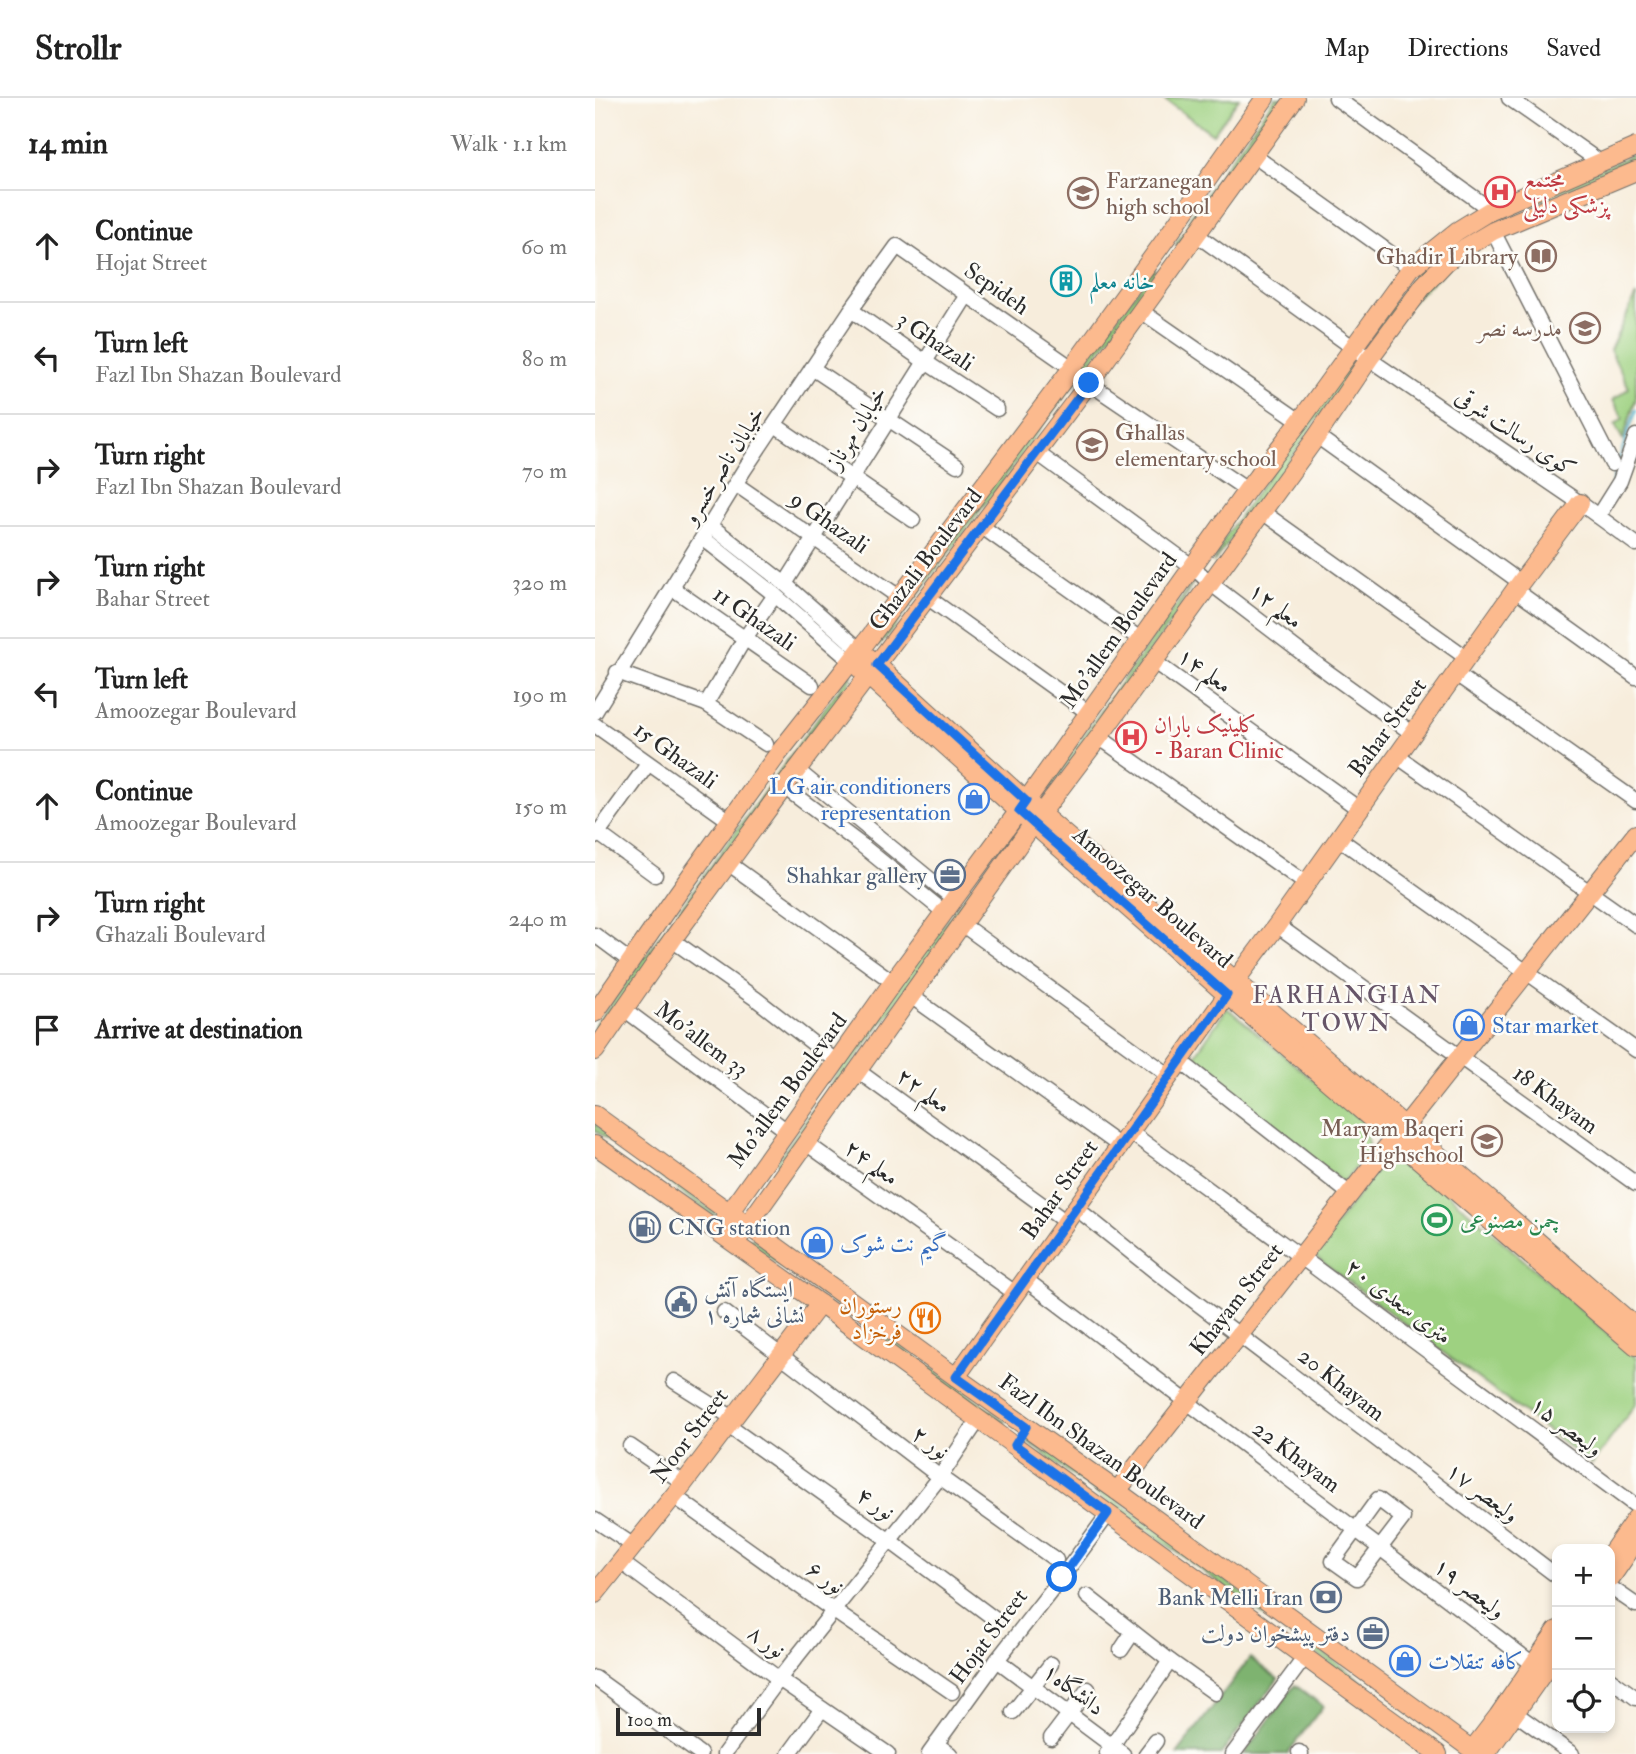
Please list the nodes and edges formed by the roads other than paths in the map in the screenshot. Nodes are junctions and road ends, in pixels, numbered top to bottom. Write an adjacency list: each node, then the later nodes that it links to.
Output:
1 (1265, 98): 13 (main road, Ghazali Boulevard)
2 (1295, 98): 6 (main road, Ghazali Boulevard)
3 (1336, 98): 9 (street)
4 (1509, 98): 7 (street)
5 (1636, 147): 7 (main road, Mo'allem Boulevard)
6 (1254, 155): 11 (main road, Ghazali Boulevard); 15 (street)
7 (1600, 162): 9 (main road, Mo'allem Boulevard)
8 (1636, 171): 10 (main road, Mo'allem Boulevard)
9 (1491, 210): 15 (main road, Mo'allem Boulevard)
10 (1493, 231): 20 (main road, Mo'allem Boulevard); 32 (street)
11 (1197, 235): 14 (main road, Ghazali Boulevard); 19 (street, کوی رسالت شرقی)
12 (897, 246): 16 (street, Sepideh); 17 (street, خیابان ناصرخسرو)
13 (1157, 252): 14 (main road); 23 (main road, Ghazali Boulevard)
14 (1174, 265): 18 (main road, Ghazali Boulevard)
15 (1411, 268): 19 (main road, Mo'allem Boulevard)
16 (967, 295): 21 (street, خیابان مهرناز); 23 (street, Sepideh)
17 (851, 310): 21 (street, 3 Ghazali); 22 (street, خیابان ناصرخسرو)
18 (1141, 311): 24 (main road, Ghazali Boulevard); 27 (street)
19 (1353, 347): 20 (street, کوی رسالت شرقی); 27 (main road, Mo'allem Boulevard)
20 (1369, 359): 29 (main road, Mo'allem Boulevard); 37 (street, کوی رسالت شرقی)
21 (925, 362): 25 (street, 3 Ghazali); 26 (street, خیابان مهرناز)
22 (813, 368): 26 (street); 28 (street, خیابان ناصرخسرو)
23 (1072, 368): 51 (main road, Ghazali Boulevard)
24 (1089, 383): 31 (main road, Ghazali Boulevard); 36 (street)
25 (997, 409)
26 (888, 419): 33 (street); 34 (street, خیابان مهرناز)
27 (1300, 421): 36 (main road, Mo'allem Boulevard)
28 (775, 425): 34 (street); 35 (street, خیابان ناصرخسرو)
29 (1317, 436): 38 (main road, Mo'allem Boulevard); 48 (street)
30 (1636, 436): 39 (street)
31 (1036, 453): 41 (main road, Ghazali Boulevard); 45 (street, معلم ۱۲)
32 (1612, 464)
33 (957, 465)
34 (851, 479): 40 (street); 43 (street, خیابان مهرناز)
35 (737, 485): 42 (street, خیابان ناصرخسرو); 43 (street, 9 Ghazali)
36 (1247, 490): 45 (main road, Mo'allem Boulevard)
37 (1580, 503): 39 (street, کوی رسالت شرقی); 48 (main road, Bahar Street)
38 (1261, 511): 46 (main road, Mo'allem Boulevard); 56 (street)
39 (1598, 516): 44 (street, کوی رسالت شرقی)
40 (913, 520)
41 (981, 526): 52 (main road, Ghazali Boulevard); 54 (street)
42 (707, 532): 47 (street, Amoozegar Boulevard); 49 (street, خیابان ناصرخسرو); 50 (street, Amoozegar Boulevard)
43 (813, 539): 47 (street, خیابان مهرناز); 51 (street, 9 Ghazali)
44 (1636, 544)
45 (1193, 567): 46 (street, معلم ۱۲); 54 (main road, Mo'allem Boulevard)
46 (1210, 583): 57 (main road, Mo'allem Boulevard); 67 (street, معلم ۱۲)
47 (785, 584): 55 (street, Amoozegar Boulevard)
48 (1518, 586): 56 (main road, Bahar Street); 61 (street)
49 (672, 588): 53 (street, 11 Ghazali); 59 (street, خیابان ناصرخسرو)
50 (775, 595): 53 (street); 55 (street, Amoozegar Boulevard)
51 (898, 597): 55 (main road, Ghazali Boulevard)
52 (927, 597): 58 (main road, Ghazali Boulevard); 65 (street)
53 (745, 638): 62 (street, 11 Ghazali); 63 (street)
54 (1140, 639): 65 (main road, Mo'allem Boulevard)
55 (856, 655): 58 (main road, Amoozegar Boulevard); 78 (main road, Ghazali Boulevard)
56 (1467, 658): 60 (main road, Bahar Street)
57 (1153, 661): 68 (main road, Mo'allem Boulevard); 76 (street, معلم ۱۴)
58 (873, 670): 72 (main road, Ghazali Boulevard); 75 (main road, Amoozegar Boulevard)
59 (618, 673): 63 (street); 64 (street, خیابان ناصرخسرو)
60 (1456, 674): 67 (main road, Bahar Street); 74 (street)
61 (1636, 677)
62 (812, 685)
63 (706, 704): 69 (street)
64 (595, 712)
65 (1089, 713): 75 (main road, Mo'allem Boulevard)
66 (595, 724): 71 (street, 15 Ghazali)
67 (1412, 733): 70 (main road, Bahar Street)
68 (1099, 737): 77 (main road, Mo'allem Boulevard); 84 (street)
69 (766, 744)
70 (1397, 756): 76 (main road, Bahar Street); 85 (street)
71 (648, 764): 78 (street, 15 Ghazali); 79 (street)
72 (797, 770): 73 (main road, Ghazali Boulevard); 86 (street)
73 (784, 786): 82 (main road, Ghazali Boulevard); 86 (street)
74 (1636, 801)
75 (1023, 806): 77 (main road, Amoozegar Boulevard); 86 (main road, Mo'allem Boulevard)
76 (1359, 809): 81 (main road, Bahar Street)
77 (1037, 819): 87 (main road, Mo'allem Boulevard); 95 (main road, Amoozegar Boulevard)
78 (730, 821): 92 (main road, Ghazali Boulevard)
79 (596, 834): 83 (street)
80 (1636, 834): 85 (main road, Khayam Street)
81 (1338, 838): 84 (main road, Bahar Street); 93 (street)
82 (728, 863): 91 (main road, Ghazali Boulevard); 94 (street)
83 (655, 875)
84 (1305, 883): 88 (main road, Bahar Street)
85 (1590, 893): 89 (street); 93 (main road, Khayam Street)
86 (949, 905): 94 (main road, Mo'allem Boulevard)
87 (963, 925): 96 (main road, Mo'allem Boulevard); 104 (street)
88 (1277, 925): 95 (main road, Bahar Street); 102 (street, 18 Khayam)
89 (1636, 925)
90 (595, 935): 92 (street)
91 (672, 940): 97 (main road, Ghazali Boulevard); 103 (street)
92 (631, 961): 98 (main road, Ghazali Boulevard)
93 (1528, 972): 100 (street); 102 (main road, Khayam Street)
94 (893, 982): 103 (main road, Mo'allem Boulevard)
95 (1232, 987): 101 (main road, Amoozegar Boulevard); 104 (main road, Bahar Street)
96 (911, 996): 105 (main road, Mo'allem Boulevard); 110 (street, ۲۰ متری سعدی)
97 (624, 1009): 99 (main road, Ghazali Boulevard); 108 (street, Mo'allem 33)
98 (595, 1013)
99 (595, 1051)
100 (1636, 1051)
101 (1313, 1058): 107 (main road, Amoozegar Boulevard); 109 (main road, Amoozegar Boulevard)
102 (1459, 1058): 109 (main road, Khayam Street); 117 (street, 18 Khayam)
103 (837, 1062): 108 (main road, Mo'allem Boulevard)
104 (1175, 1068): 110 (main road, Bahar Street); 118 (street)
105 (858, 1071): 111 (main road, Mo'allem Boulevard); 120 (street, معلم ۲۲)
106 (595, 1115): 119 (main road, Fazl Ibn Shazan Boulevard)
107 (1372, 1119): 109 (main road, Amoozegar Boulevard); 115 (main road)
108 (787, 1131): 114 (main road, Mo'allem Boulevard)
109 (1400, 1132): 113 (main road, Amoozegar Boulevard); 115 (main road, Khayam Street); 125 (main road, Amoozegar Boulevard)
110 (1125, 1139): 120 (main road, Bahar Street); 124 (street, ۲۰ متری سعدی)
111 (806, 1143): 116 (main road, Mo'allem Boulevard); 126 (street, معلم ۲۴)
112 (598, 1148): 122 (main road, Fazl Ibn Shazan Boulevard)
113 (1418, 1159): 115 (main road); 125 (main road, Amoozegar Boulevard)
114 (767, 1160): 116 (main road); 119 (main road, Mo'allem Boulevard)
115 (1377, 1160): 118 (main road, Khayam Street)
116 (784, 1174): 121 (main road, Mo'allem Boulevard)
117 (1631, 1181)
118 (1350, 1194): 124 (main road, Khayam Street)
119 (730, 1213): 121 (main road, Fazl Ibn Shazan Boulevard); 122 (main road, Mo'allem Boulevard)
120 (1071, 1215): 126 (main road, Bahar Street); 130 (street, 20 Khayam)
121 (748, 1226): 123 (main road, Mo'allem Boulevard); 133 (main road, Fazl Ibn Shazan Boulevard)
122 (717, 1230): 123 (main road, Fazl Ibn Shazan Boulevard)
123 (735, 1243): 127 (main road, Fazl Ibn Shazan Boulevard)
124 (1301, 1257): 130 (main road, Khayam Street); 135 (street, ۲۰ متری سعدی)
125 (1560, 1271): 129 (main road, Amoozegar Boulevard); 131 (main road, Amoozegar Boulevard)
126 (1020, 1286): 133 (main road, Bahar Street); 136 (street, 22 Khayam)
127 (820, 1304): 132 (main road, Noor Street); 137 (main road, Fazl Ibn Shazan Boulevard)
128 (724, 1312): 132 (street, نور ۲)
129 (1636, 1327)
130 (1240, 1334): 136 (main road, Khayam Street); 142 (street, 20 Khayam)
131 (1636, 1346)
132 (781, 1356): 138 (main road, Noor Street); 143 (street, نور ۲)
133 (956, 1377): 139 (main road, Fazl Ibn Shazan Boulevard)
134 (674, 1381): 138 (street, نور ۴)
135 (1471, 1382): 146 (street, ولیعصر ۱۵)
136 (1187, 1402): 145 (main road, Khayam Street); 150 (street, 22 Khayam)
137 (979, 1419): 140 (main road, Fazl Ibn Shazan Boulevard); 143 (street)
138 (730, 1422): 144 (main road, Noor Street); 151 (street, نور ۴)
139 (1026, 1427): 140 (main road); 145 (main road, Fazl Ibn Shazan Boulevard)
140 (1015, 1445): 147 (main road, Fazl Ibn Shazan Boulevard)
141 (630, 1446): 144 (street, نور ۶)
142 (1416, 1470): 158 (street, ولیعصر ۱۷)
143 (940, 1477): 151 (street); 156 (street, نور ۲)
144 (679, 1490): 153 (main road, Noor Street); 164 (street, نور ۶)
145 (1117, 1491): 180 (main road, Fazl Ibn Shazan Boulevard)
146 (1636, 1506)
147 (1108, 1513): 169 (main road, Fazl Ibn Shazan Boulevard); 170 (street, Hojat Street)
148 (1636, 1518): 155 (main road)
149 (595, 1520): 153 (street)
150 (1357, 1529): 154 (street, 22 Khayam); 154 (street); 154 (street)
151 (890, 1541): 164 (street); 165 (street, نور ۴)
152 (1636, 1542): 159 (main road)
153 (634, 1546): 157 (main road, Noor Street)
154 (1380, 1547): 174 (street, ولیعصر ۱۹)
155 (1615, 1548)
156 (1056, 1560)
157 (621, 1562): 161 (main road, Noor Street); 176 (street, نور ۸)
158 (1552, 1572)
159 (1615, 1572)
160 (1615, 1590): 163 (street)
161 (595, 1594)
162 (1087, 1596): 166 (street)
163 (1636, 1605)
164 (834, 1611): 176 (street); 181 (street, نور ۶)
165 (996, 1620)
166 (1133, 1632): 168 (street); 172 (street)
167 (1552, 1637): 174 (main road)
168 (1121, 1650)
169 (1305, 1657): 185 (main road, Fazl Ibn Shazan Boulevard); 200 (street)
170 (997, 1660): 178 (street, دانشگاه۱); 191 (street, Hojat Street)
171 (1552, 1660): 188 (main road)
172 (1170, 1661): 182 (street); 192 (street)
173 (1051, 1664): 178 (street)
174 (1533, 1664): 188 (main road)
175 (595, 1678): 194 (street)
176 (779, 1679): 184 (street, نور ۸); 195 (street)
177 (1615, 1683): 183 (street)
178 (1033, 1687): 186 (street); 187 (street, دانشگاه۱)
179 (1088, 1689): 187 (street)
180 (1388, 1690): 185 (main road); 193 (main road, Fazl Ibn Shazan Boulevard)
181 (952, 1692)
182 (1215, 1693)
183 (1636, 1698)
184 (823, 1709): 196 (street); 197 (street, نور ۸)
185 (1376, 1709): 201 (main road, Fazl Ibn Shazan Boulevard)
186 (1013, 1712)
187 (1069, 1714): 189 (street); 192 (street, دانشگاه۱)
188 (1507, 1718): 193 (main road); 202 (street)
189 (1051, 1738)
190 (1156, 1741): 199 (street)
191 (932, 1749): 198 (street)
192 (1114, 1751)
193 (1479, 1753)
194 (700, 1754)
195 (724, 1754)
196 (789, 1754)
197 (888, 1754)
198 (950, 1754)
199 (1146, 1754)
200 (1233, 1754)
201 (1438, 1754)
202 (1572, 1754)

